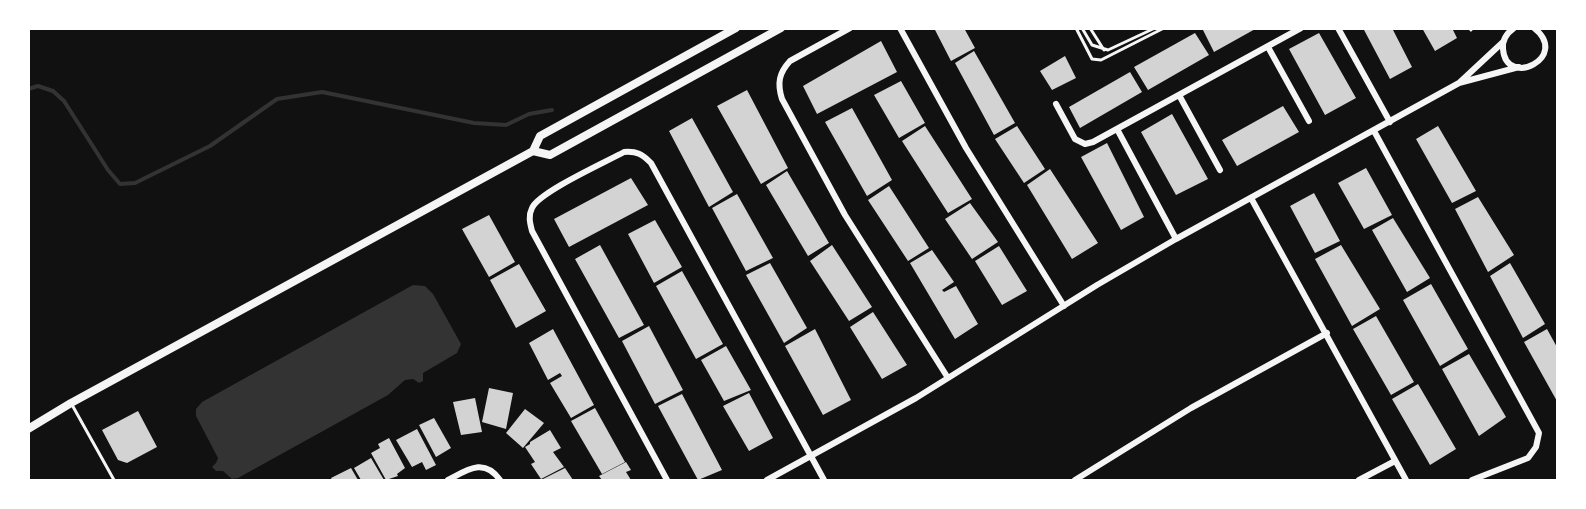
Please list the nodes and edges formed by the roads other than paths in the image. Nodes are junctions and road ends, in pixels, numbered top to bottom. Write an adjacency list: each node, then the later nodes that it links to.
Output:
1 (736, 28): 26 (main road)
2 (781, 28): 26 (main road)
3 (850, 28): 32 (street)
4 (900, 28): 30 (street)
5 (1076, 28): 9 (lane)
6 (1082, 28): 17 (lane)
7 (1090, 28): 17 (lane)
8 (1155, 28): 17 (lane)
9 (1164, 28)
10 (1301, 28): 16 (street)
11 (1338, 28): 23 (street)
12 (1503, 28): 15 (street)
13 (1514, 28): 15 (street)
14 (1534, 28): 18 (street)
15 (1505, 39): 18 (street); 19 (street)
16 (1268, 47): 20 (street); 22 (street)
17 (1104, 50)
18 (1519, 68): 19 (street)
19 (1458, 83): 23 (street)
20 (1179, 95): 24 (street); 27 (street)
21 (1056, 104): 24 (street)
22 (1309, 121)
23 (1390, 122): 25 (street)
24 (1117, 129): 29 (street)
25 (1374, 131): 28 (street); 46 (street)
26 (533, 151): 33 (main road)
27 (1220, 171)
28 (1251, 198): 29 (street); 31 (street)
29 (1176, 239): 30 (street)
30 (1064, 306): 32 (street)
31 (1326, 333): 36 (street); 43 (street)
32 (948, 378): 35 (street)
33 (71, 402): 34 (main road); 37 (lane)
34 (28, 429)
35 (811, 456): 40 (street); 41 (street); 42 (street)
36 (1395, 461): 44 (street); 45 (street)
37 (114, 480)
38 (448, 480): 39 (street)
39 (500, 480)
40 (667, 480)
41 (767, 480)
42 (824, 480)
43 (1075, 480)
44 (1359, 480)
45 (1406, 480)
46 (1472, 480)

